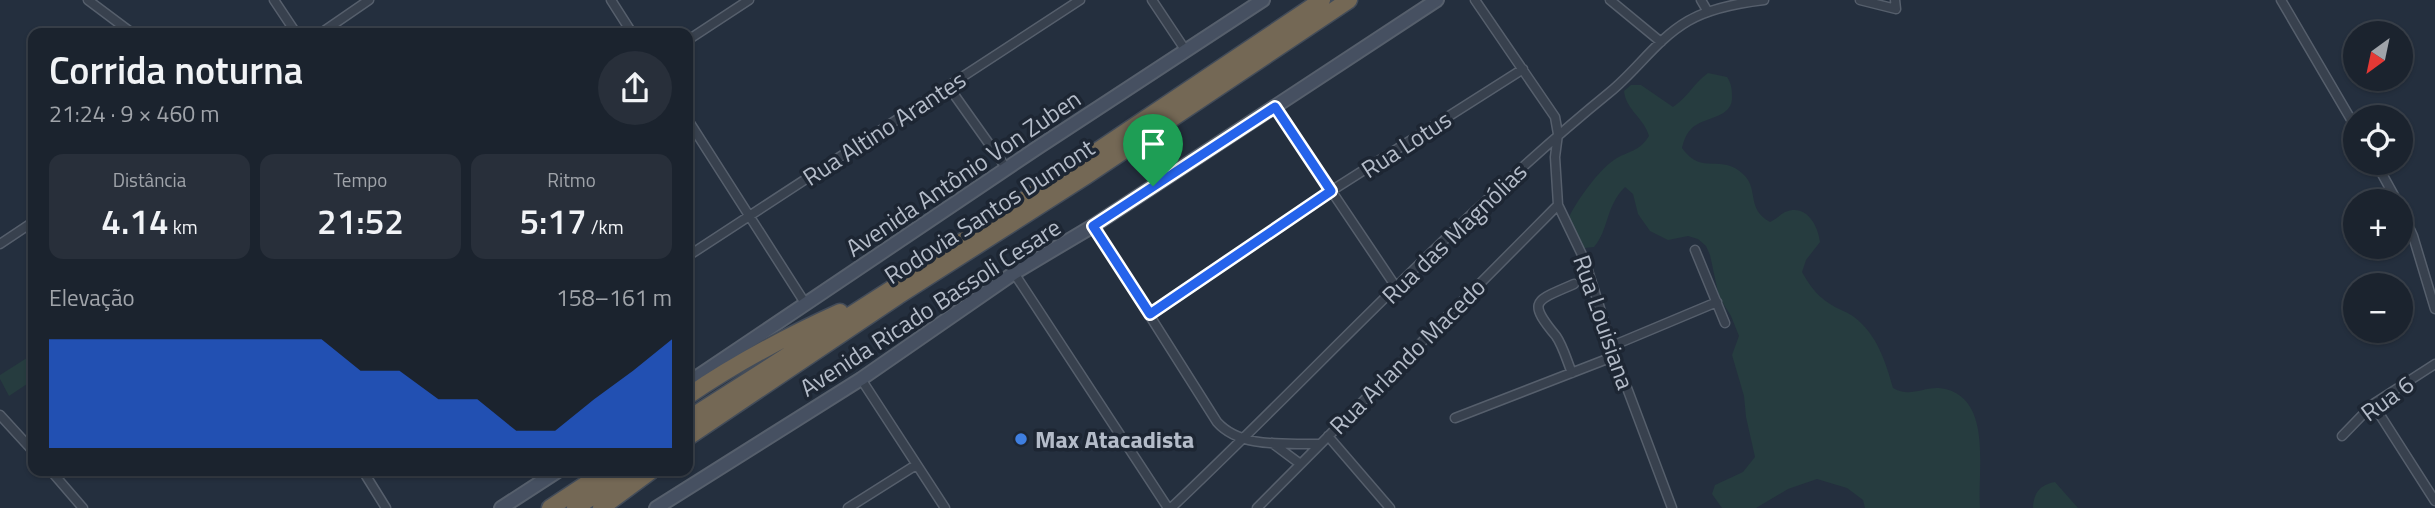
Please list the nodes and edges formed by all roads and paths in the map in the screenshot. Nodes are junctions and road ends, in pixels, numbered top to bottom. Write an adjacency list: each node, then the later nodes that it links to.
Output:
1 (88, 0): 20 (street)
2 (274, 0): 21 (street)
3 (369, 0): 22 (street)
4 (611, 0): 23 (street)
5 (749, 0): 24 (street)
6 (1080, 0): 28 (street, Rua Altino Arantes)
7 (1152, 0): 26 (street)
8 (1263, 0): 26 (street, Avenida Antônio Von Zuben)
9 (1322, 0): 44 (highway, Rodovia Santos Dumont)
10 (1349, 0): 63 (highway, Rodovia Santos Dumont)
11 (1437, 0): 30 (street, Avenida Ricado Bassoli Cesare)
12 (1475, 0): 27 (street)
13 (1610, 0): 25 (street)
14 (1701, 0): 19 (street)
15 (1764, 0): 19 (street, Rua das Magnólias)
16 (1860, 0): 18 (street)
17 (2281, 0): 29 (street)
18 (1896, 5)
19 (1708, 12): 25 (street, Rua das Magnólias)
20 (125, 28)
21 (293, 28)
22 (328, 28)
23 (629, 28)
24 (693, 37)
25 (1661, 42): 32 (street, Rua das Magnólias)
26 (1186, 51): 33 (street, Avenida Antônio Von Zuben)
27 (1523, 69): 32 (street); 34 (street, Rua Lotus)
28 (948, 86): 33 (street); 36 (street, Rua Altino Arantes)
29 (2343, 106)
30 (1275, 107): 34 (street); 38 (street, Avenida Ricado Bassoli Cesare)
31 (693, 128): 36 (street)
32 (1558, 134): 35 (street, Rua Louisiana); 46 (street, Rua das Magnólias)
33 (1007, 169): 48 (street, Avenida Antônio Von Zuben)
34 (1331, 191): 46 (street); 50 (street, Rua Lotus)
35 (1558, 205): 52 (street, Rua Louisiana); 64 (street, Rua Arlando Macedo)
36 (749, 215): 42 (street, Rua Altino Arantes); 48 (street)
37 (28, 225): 40 (street)
38 (1093, 226): 43 (street, Avenida Ricado Bassoli Cesare); 50 (street)
39 (2413, 236): 49 (street)
40 (0, 244)
41 (1695, 250): 47 (street)
42 (693, 253)
43 (1014, 273): 56 (street, Avenida Ricado Bassoli Cesare); 90 (street)
44 (899, 284): 58 (highway); 61 (highway, Rodovia Santos Dumont)
45 (1574, 284): 55 (street)
46 (1396, 287): 66 (street, Rua das Magnólias)
47 (1717, 302): 51 (street); 52 (street)
48 (805, 303): 57 (street, Avenida Antônio Von Zuben)
49 (2435, 309)
50 (1150, 314): 66 (street)
51 (1725, 323)
52 (1612, 346): 53 (street, Rua Louisiana)
53 (1615, 356): 55 (street); 93 (street, Rua Louisiana)
54 (2435, 364): 59 (street, Rua 6)
55 (1572, 373): 62 (street)
56 (861, 379): 71 (street); 81 (street, Avenida Ricado Bassoli Cesare)
57 (693, 380)
58 (693, 393)
59 (2373, 404): 65 (street, Rua 6); 80 (street)
60 (0, 415): 69 (street)
61 (693, 416)
62 (1455, 418)
63 (693, 434)
64 (1328, 436): 68 (street, Rua Arlando Macedo); 92 (street)
65 (2342, 436)
66 (1243, 439): 67 (street); 90 (street, Rua das Magnólias)
67 (1272, 443): 68 (street); 70 (street)
68 (1320, 444): 70 (street, Rua Arlando Macedo)
69 (28, 446)
70 (1299, 463): 91 (street, Rua Arlando Macedo)
71 (916, 465): 88 (street); 89 (street)
72 (55, 476): 79 (street)
73 (63, 476): 79 (street)
74 (366, 476): 83 (street)
75 (550, 476): 84 (street)
76 (598, 476): 85 (highway)
77 (624, 476): 86 (highway)
78 (644, 476): 87 (highway)
79 (67, 490): 82 (street)
80 (2435, 501)
81 (662, 506)
82 (83, 508)
83 (386, 508)
84 (501, 508)
85 (550, 508)
86 (575, 508)
87 (601, 508)
88 (848, 508)
89 (945, 508)
90 (1170, 508)
91 (1257, 508)
92 (1390, 508)
93 (1672, 508)

